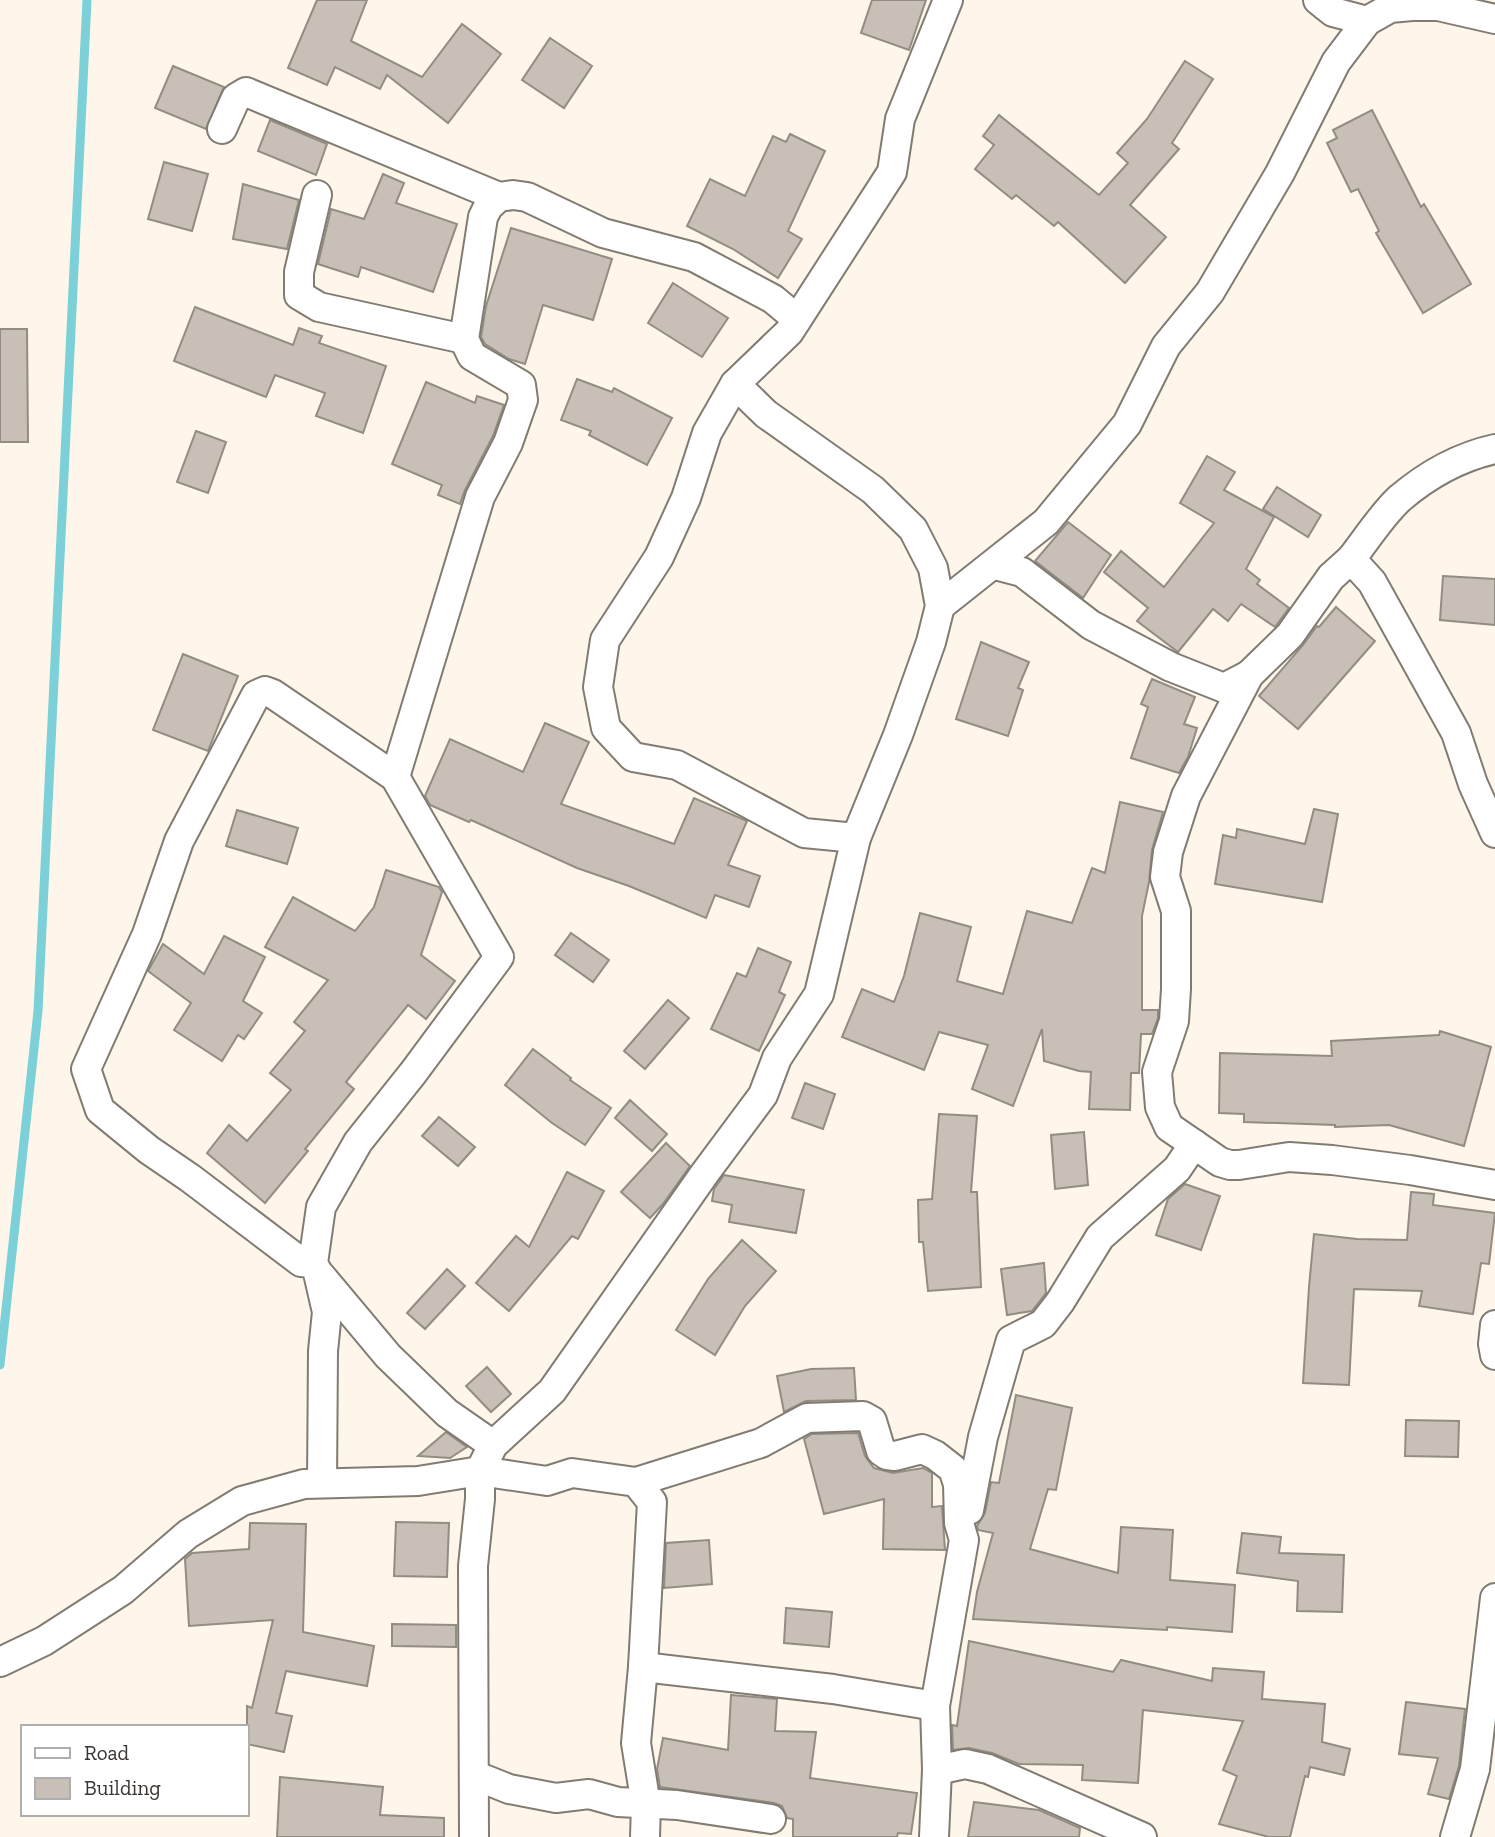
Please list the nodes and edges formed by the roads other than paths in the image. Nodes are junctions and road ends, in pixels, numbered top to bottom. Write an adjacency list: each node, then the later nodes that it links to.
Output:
1 (948, 0): 8 (street)
2 (1318, 0): 4 (street)
3 (1495, 19): 4 (street)
4 (1367, 21): 13 (street)
5 (222, 130): 7 (street)
6 (317, 195): 9 (street)
7 (499, 197): 8 (street); 9 (street)
8 (797, 319): 10 (street)
9 (464, 339): 16 (street)
10 (735, 384): 14 (street); 18 (street)
11 (1495, 449): 12 (street)
12 (1351, 559): 15 (street); 17 (street)
13 (995, 565): 14 (street); 15 (street)
14 (940, 606): 18 (street)
15 (1249, 676): 19 (street)
16 (395, 777): 21 (street); 21 (street)
17 (1495, 833)
18 (856, 838): 24 (street)
19 (1194, 1144): 20 (street); 28 (street)
20 (1495, 1185)
21 (316, 1268): 24 (street); 27 (street)
22 (1495, 1325): 23 (street)
23 (1495, 1355)
24 (493, 1445): 25 (street)
25 (480, 1471): 26 (street); 27 (street); 34 (street)
26 (636, 1482): 28 (street); 31 (street)
27 (322, 1483): 30 (street)
28 (964, 1540): 32 (street)
29 (1495, 1598): 41 (street)
30 (0, 1662)
31 (643, 1667): 32 (street); 35 (street)
32 (935, 1706): 33 (street)
33 (937, 1770): 39 (street); 40 (street)
34 (474, 1775): 35 (street); 37 (street)
35 (646, 1805): 36 (street); 38 (street)
36 (771, 1819)
37 (474, 1837)
38 (645, 1837)
39 (934, 1837)
40 (1142, 1837)
41 (1455, 1837)

